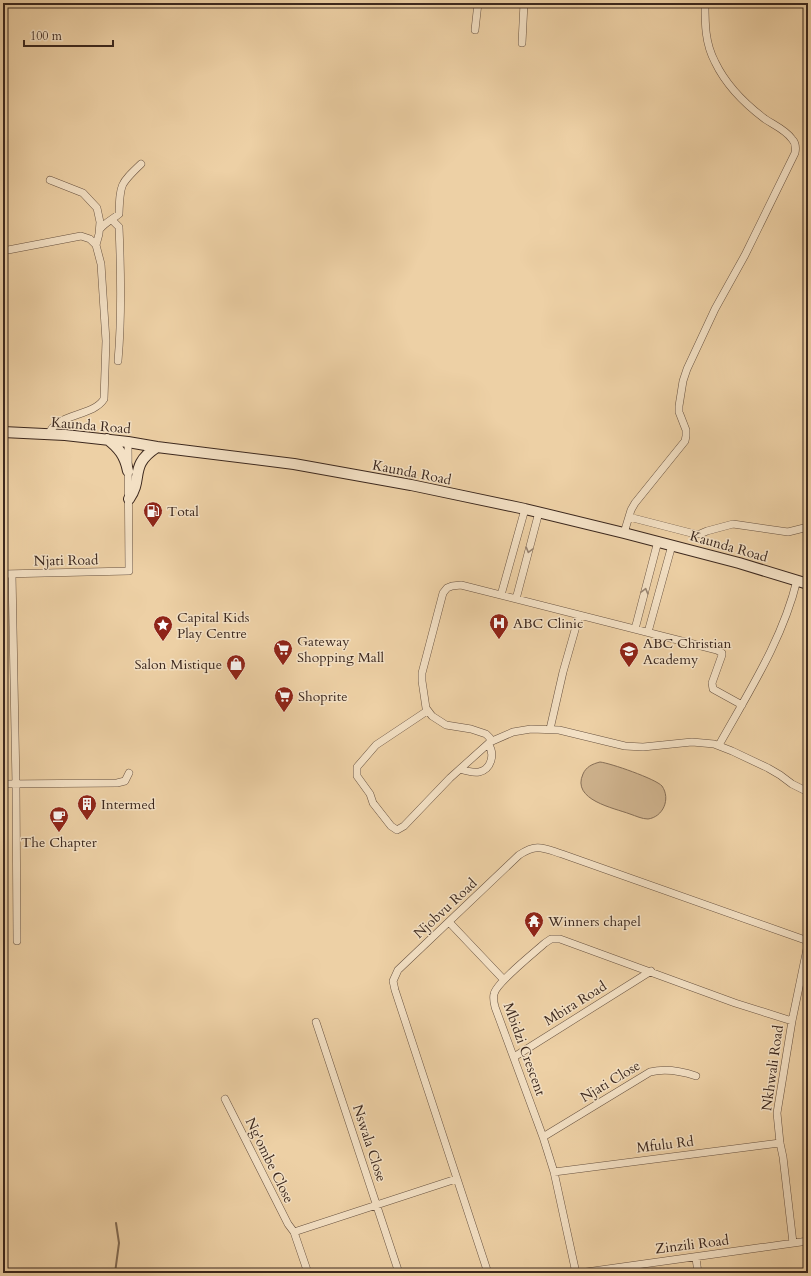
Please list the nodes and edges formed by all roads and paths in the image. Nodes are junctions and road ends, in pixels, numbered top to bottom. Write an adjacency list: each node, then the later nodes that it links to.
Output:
1 (478, 3): 4 (street)
2 (524, 3): 5 (street)
3 (705, 3): 24 (street)
4 (475, 30)
5 (522, 43)
6 (141, 164): 8 (street)
7 (50, 180): 11 (street)
8 (119, 214): 9 (street); 10 (street)
9 (112, 220): 10 (street); 11 (street)
10 (119, 227): 14 (street)
11 (100, 229): 12 (street)
12 (96, 245): 13 (street); 16 (street)
13 (8, 250)
14 (118, 360)
15 (3, 432): 16 (main road, Kaunda Road)
16 (49, 434): 17 (main road, Kaunda Road)
17 (107, 439): 18 (main road, Kaunda Road); 20 (main road)
18 (128, 442): 19 (main road, Kaunda Road); 20 (street)
19 (157, 447): 21 (main road); 22 (main road, Kaunda Road)
20 (128, 470): 21 (street)
21 (129, 499): 30 (street, Njati Road)
22 (525, 509): 23 (main road, Kaunda Road); 33 (street)
23 (539, 512): 26 (main road, Kaunda Road); 34 (street, one-way to 34)
24 (629, 517): 25 (street); 26 (street)
25 (808, 527)
26 (624, 533): 27 (main road, Kaunda Road)
27 (658, 541): 28 (main road, Kaunda Road); 36 (street, one-way to 27)
28 (672, 545): 31 (main road, Kaunda Road); 37 (street)
29 (3, 574): 30 (street, Njati Road)
30 (12, 574): 46 (street)
31 (797, 580): 32 (main road, Kaunda Road); 38 (street)
32 (808, 584)
33 (501, 595): 34 (street); 39 (street)
34 (516, 598): 35 (street)
35 (579, 616): 36 (street); 40 (street)
36 (635, 629): 37 (street)
37 (648, 632): 38 (street)
38 (742, 705): 42 (street)
39 (427, 711): 41 (street); 43 (street)
40 (550, 729): 41 (street); 42 (street)
41 (489, 743): 43 (street); 43 (street)
42 (720, 745): 47 (street)
43 (460, 769)
44 (129, 773): 46 (street)
45 (3, 784): 46 (street)
46 (16, 785): 49 (street)
47 (808, 792)
48 (449, 922): 50 (street, Njobvu Road); 53 (street); 62 (street, Njobvu Road)
49 (17, 941)
50 (808, 941)
51 (808, 944): 54 (street, Nkhwali Road)
52 (651, 971): 53 (street, Mbidzi Crescent); 54 (street, Mbidzi Crescent); 56 (street, Mbira Road)
53 (504, 980): 56 (street, Mbidzi Crescent)
54 (792, 1021): 60 (street, Nkhwali Road)
55 (316, 1022): 63 (street, Nswala Close)
56 (514, 1057): 59 (street, Mbidzi Crescent)
57 (696, 1076): 59 (street, Njati Close)
58 (225, 1099): 64 (street, Ng'ombe Close)
59 (543, 1137): 61 (street, Mbidzi Crescent)
60 (780, 1143): 61 (street, Mfulu Rd); 66 (street, Nkhwali Road)
61 (554, 1172): 71 (street, Mbidzi Crescent)
62 (456, 1179): 63 (street); 70 (street, Njobvu Road)
63 (376, 1205): 64 (street); 69 (street, Nswala Close)
64 (294, 1232): 68 (street, Ng'ombe Close)
65 (808, 1241): 66 (street, Zinzili Road)
66 (792, 1243): 67 (street, Zinzili Road)
67 (696, 1258): 72 (street, Zinzili Road); 73 (street)
68 (308, 1273)
69 (399, 1273)
70 (488, 1273)
71 (576, 1273)
72 (579, 1273)
73 (698, 1273)

